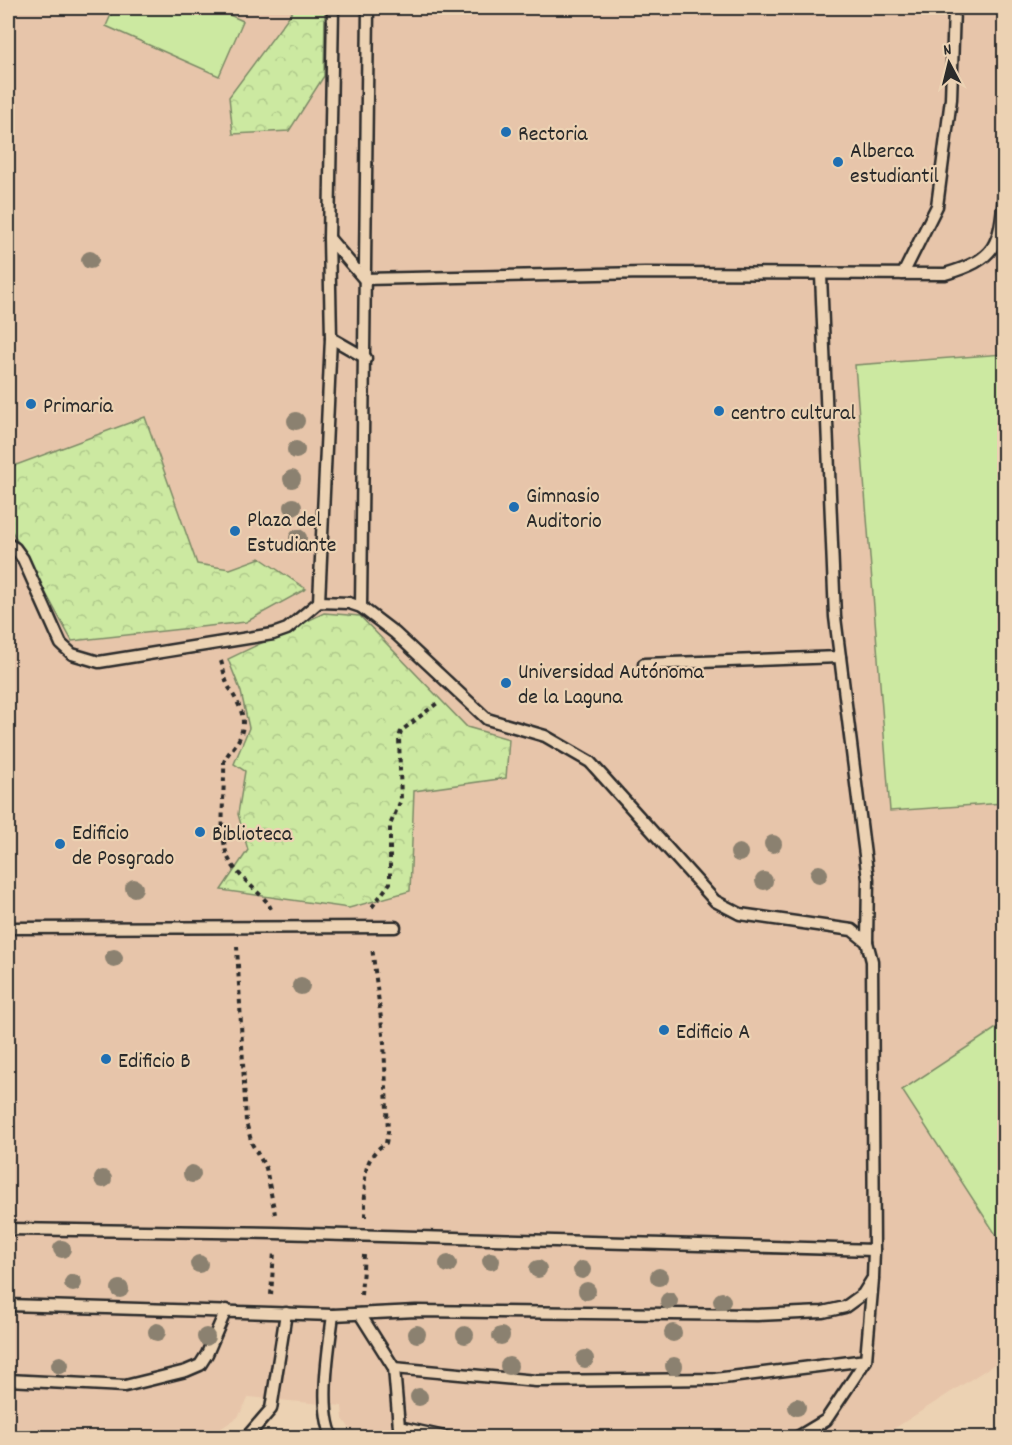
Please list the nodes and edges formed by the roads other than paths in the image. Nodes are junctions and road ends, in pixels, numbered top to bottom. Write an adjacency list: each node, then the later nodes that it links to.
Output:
1 (333, 8): 5 (lane)
2 (368, 8): 8 (lane)
3 (954, 8): 6 (lane)
4 (1005, 194): 6 (lane)
5 (329, 238): 8 (lane); 9 (lane)
6 (903, 274): 7 (lane)
7 (821, 275): 8 (lane); 14 (lane)
8 (364, 279): 10 (lane)
9 (331, 338): 10 (lane); 12 (lane)
10 (366, 358): 13 (lane)
11 (8, 544): 12 (lane)
12 (319, 602): 13 (lane)
13 (362, 607): 18 (lane)
14 (840, 657): 15 (lane); 18 (lane)
15 (644, 664)
16 (395, 927): 17 (lane)
17 (8, 928)
18 (867, 942): 20 (lane)
19 (8, 1229): 20 (lane)
20 (874, 1250): 21 (lane)
21 (873, 1278): 25 (lane); 27 (lane)
22 (8, 1305): 23 (lane)
23 (226, 1310): 24 (lane); 29 (lane)
24 (286, 1312): 26 (lane); 30 (lane)
25 (360, 1314): 26 (lane); 28 (lane)
26 (333, 1315): 31 (lane)
27 (866, 1360): 28 (lane); 33 (lane)
28 (394, 1368): 32 (lane)
29 (8, 1380)
30 (246, 1437)
31 (333, 1437)
32 (449, 1437)
33 (796, 1437)

